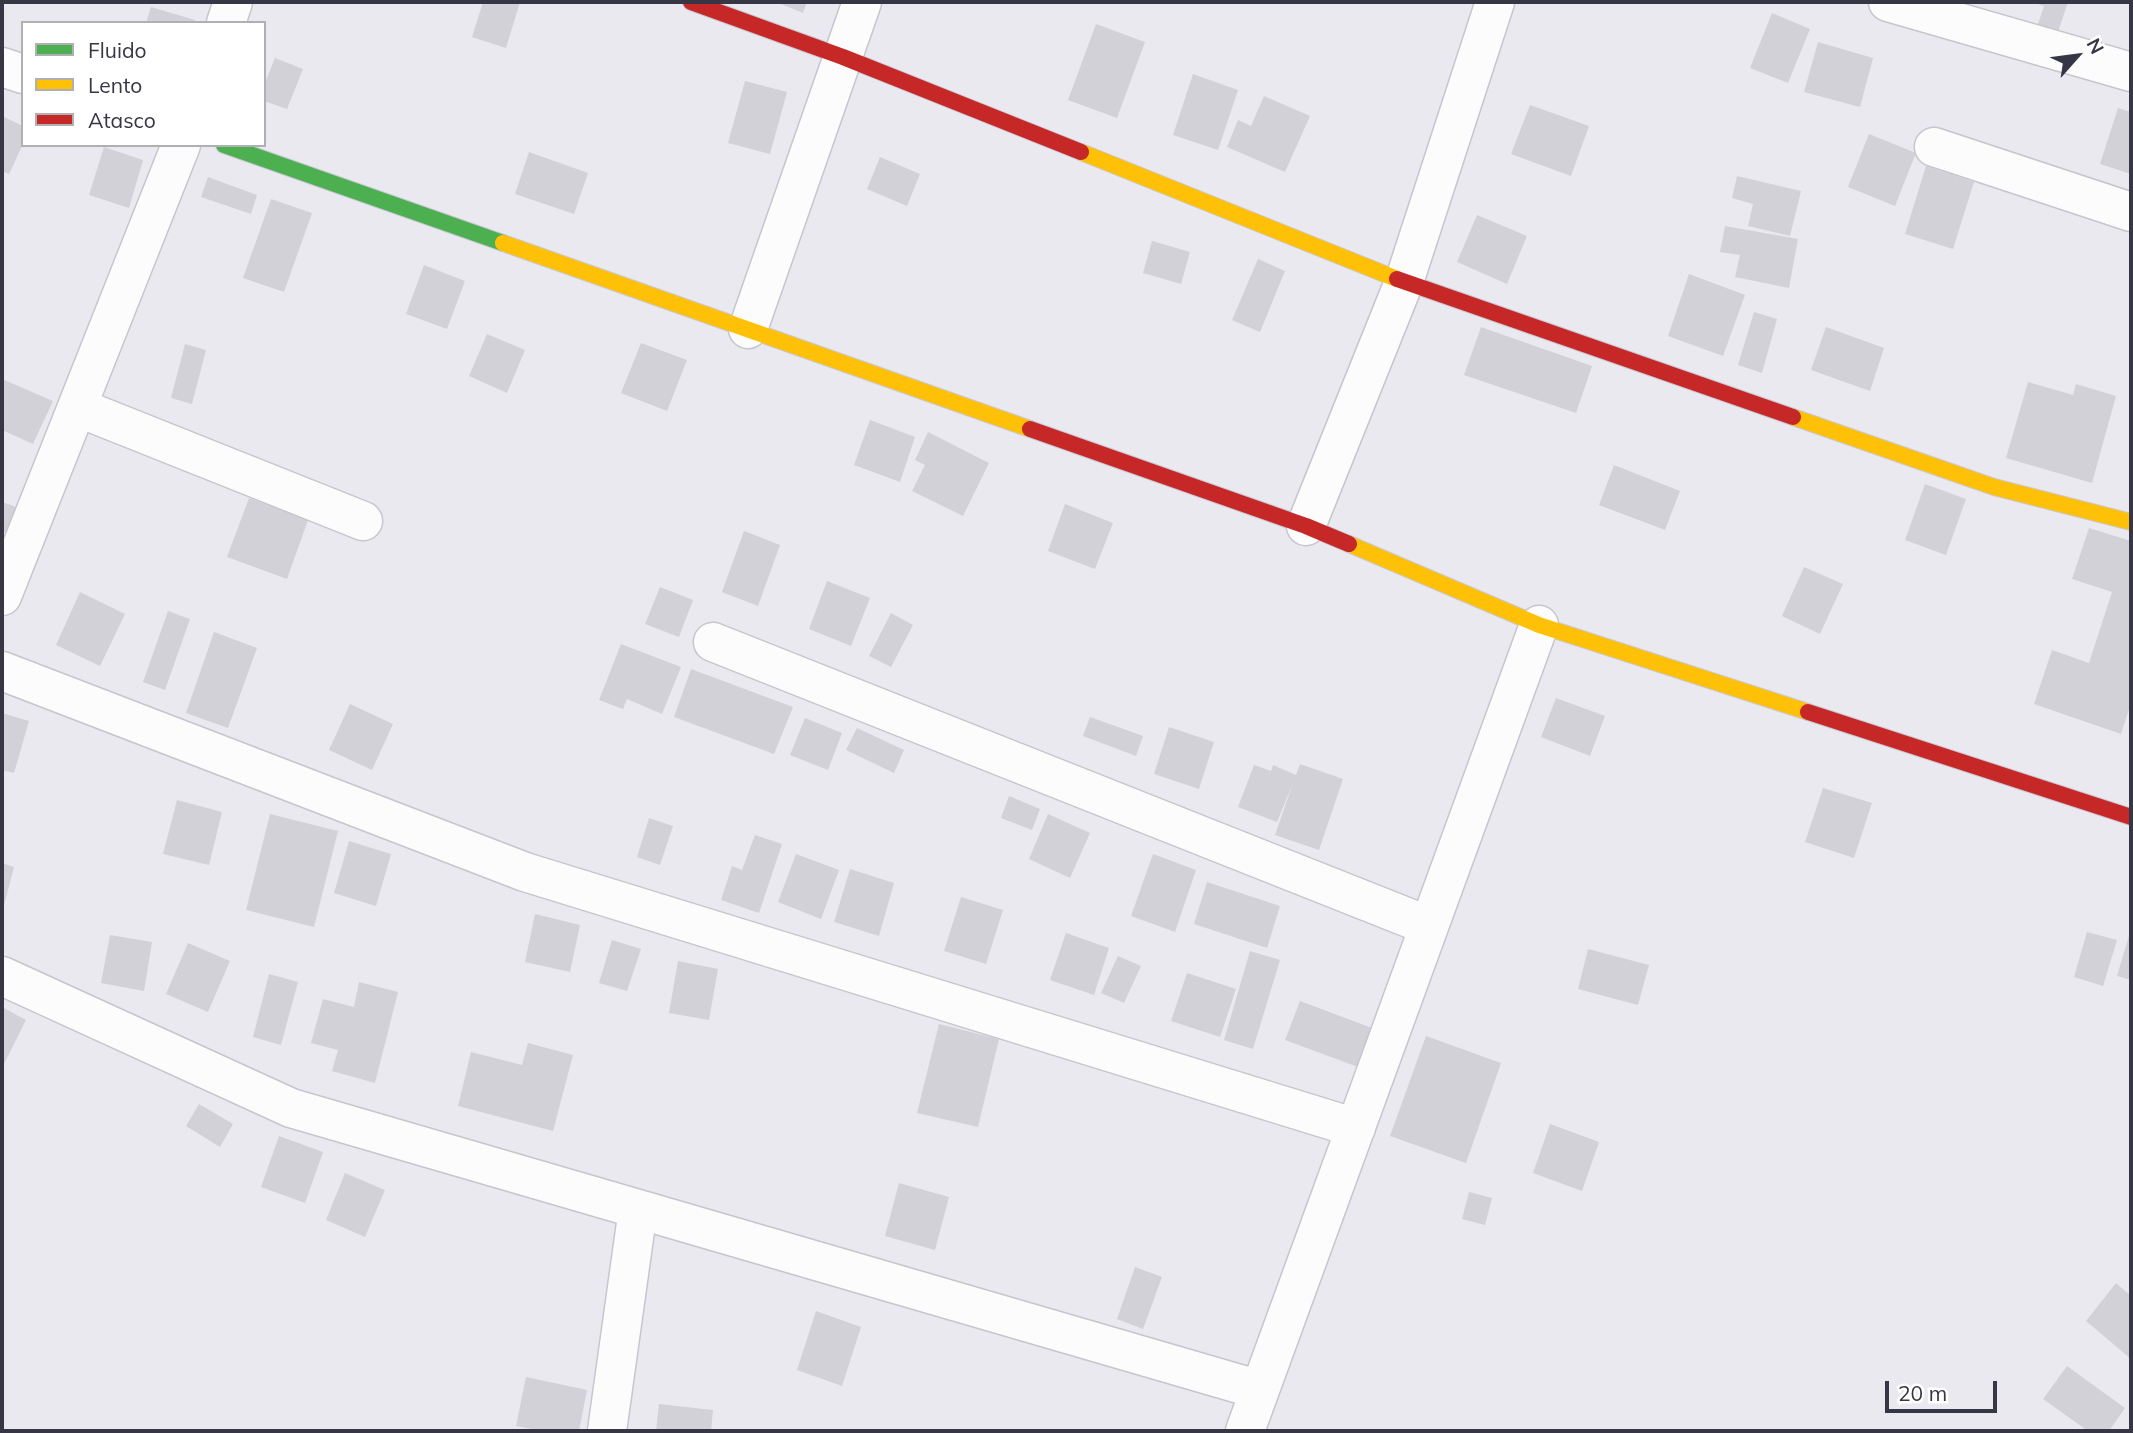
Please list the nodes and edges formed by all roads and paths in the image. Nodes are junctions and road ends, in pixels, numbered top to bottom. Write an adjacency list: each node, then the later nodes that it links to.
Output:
1 (233, 2): 6 (street)
2 (691, 2): 7 (street)
3 (862, 2): 7 (street)
4 (1494, 2): 15 (street)
5 (1888, 2): 9 (street)
6 (227, 21)
7 (843, 57): 15 (street); 16 (street)
8 (2, 67): 10 (street)
9 (2131, 72)
10 (21, 73)
11 (180, 147): 17 (street)
12 (230, 147): 16 (street)
13 (1934, 147): 14 (street)
14 (2131, 212)
15 (1404, 282): 19 (street); 20 (street)
16 (748, 329): 20 (street)
17 (77, 407): 18 (street); 21 (street)
18 (363, 521)
19 (2131, 522)
20 (1307, 526): 22 (street)
21 (2, 596)
22 (1539, 625): 25 (street); 26 (street)
23 (713, 642): 26 (street)
24 (2, 671): 28 (street)
25 (2131, 817)
26 (1429, 926): 28 (street)
27 (2, 976): 29 (street)
28 (1356, 1128): 30 (street)
29 (638, 1209): 30 (street); 31 (street)
30 (1260, 1390): 32 (street)
31 (607, 1431)
32 (1245, 1431)

